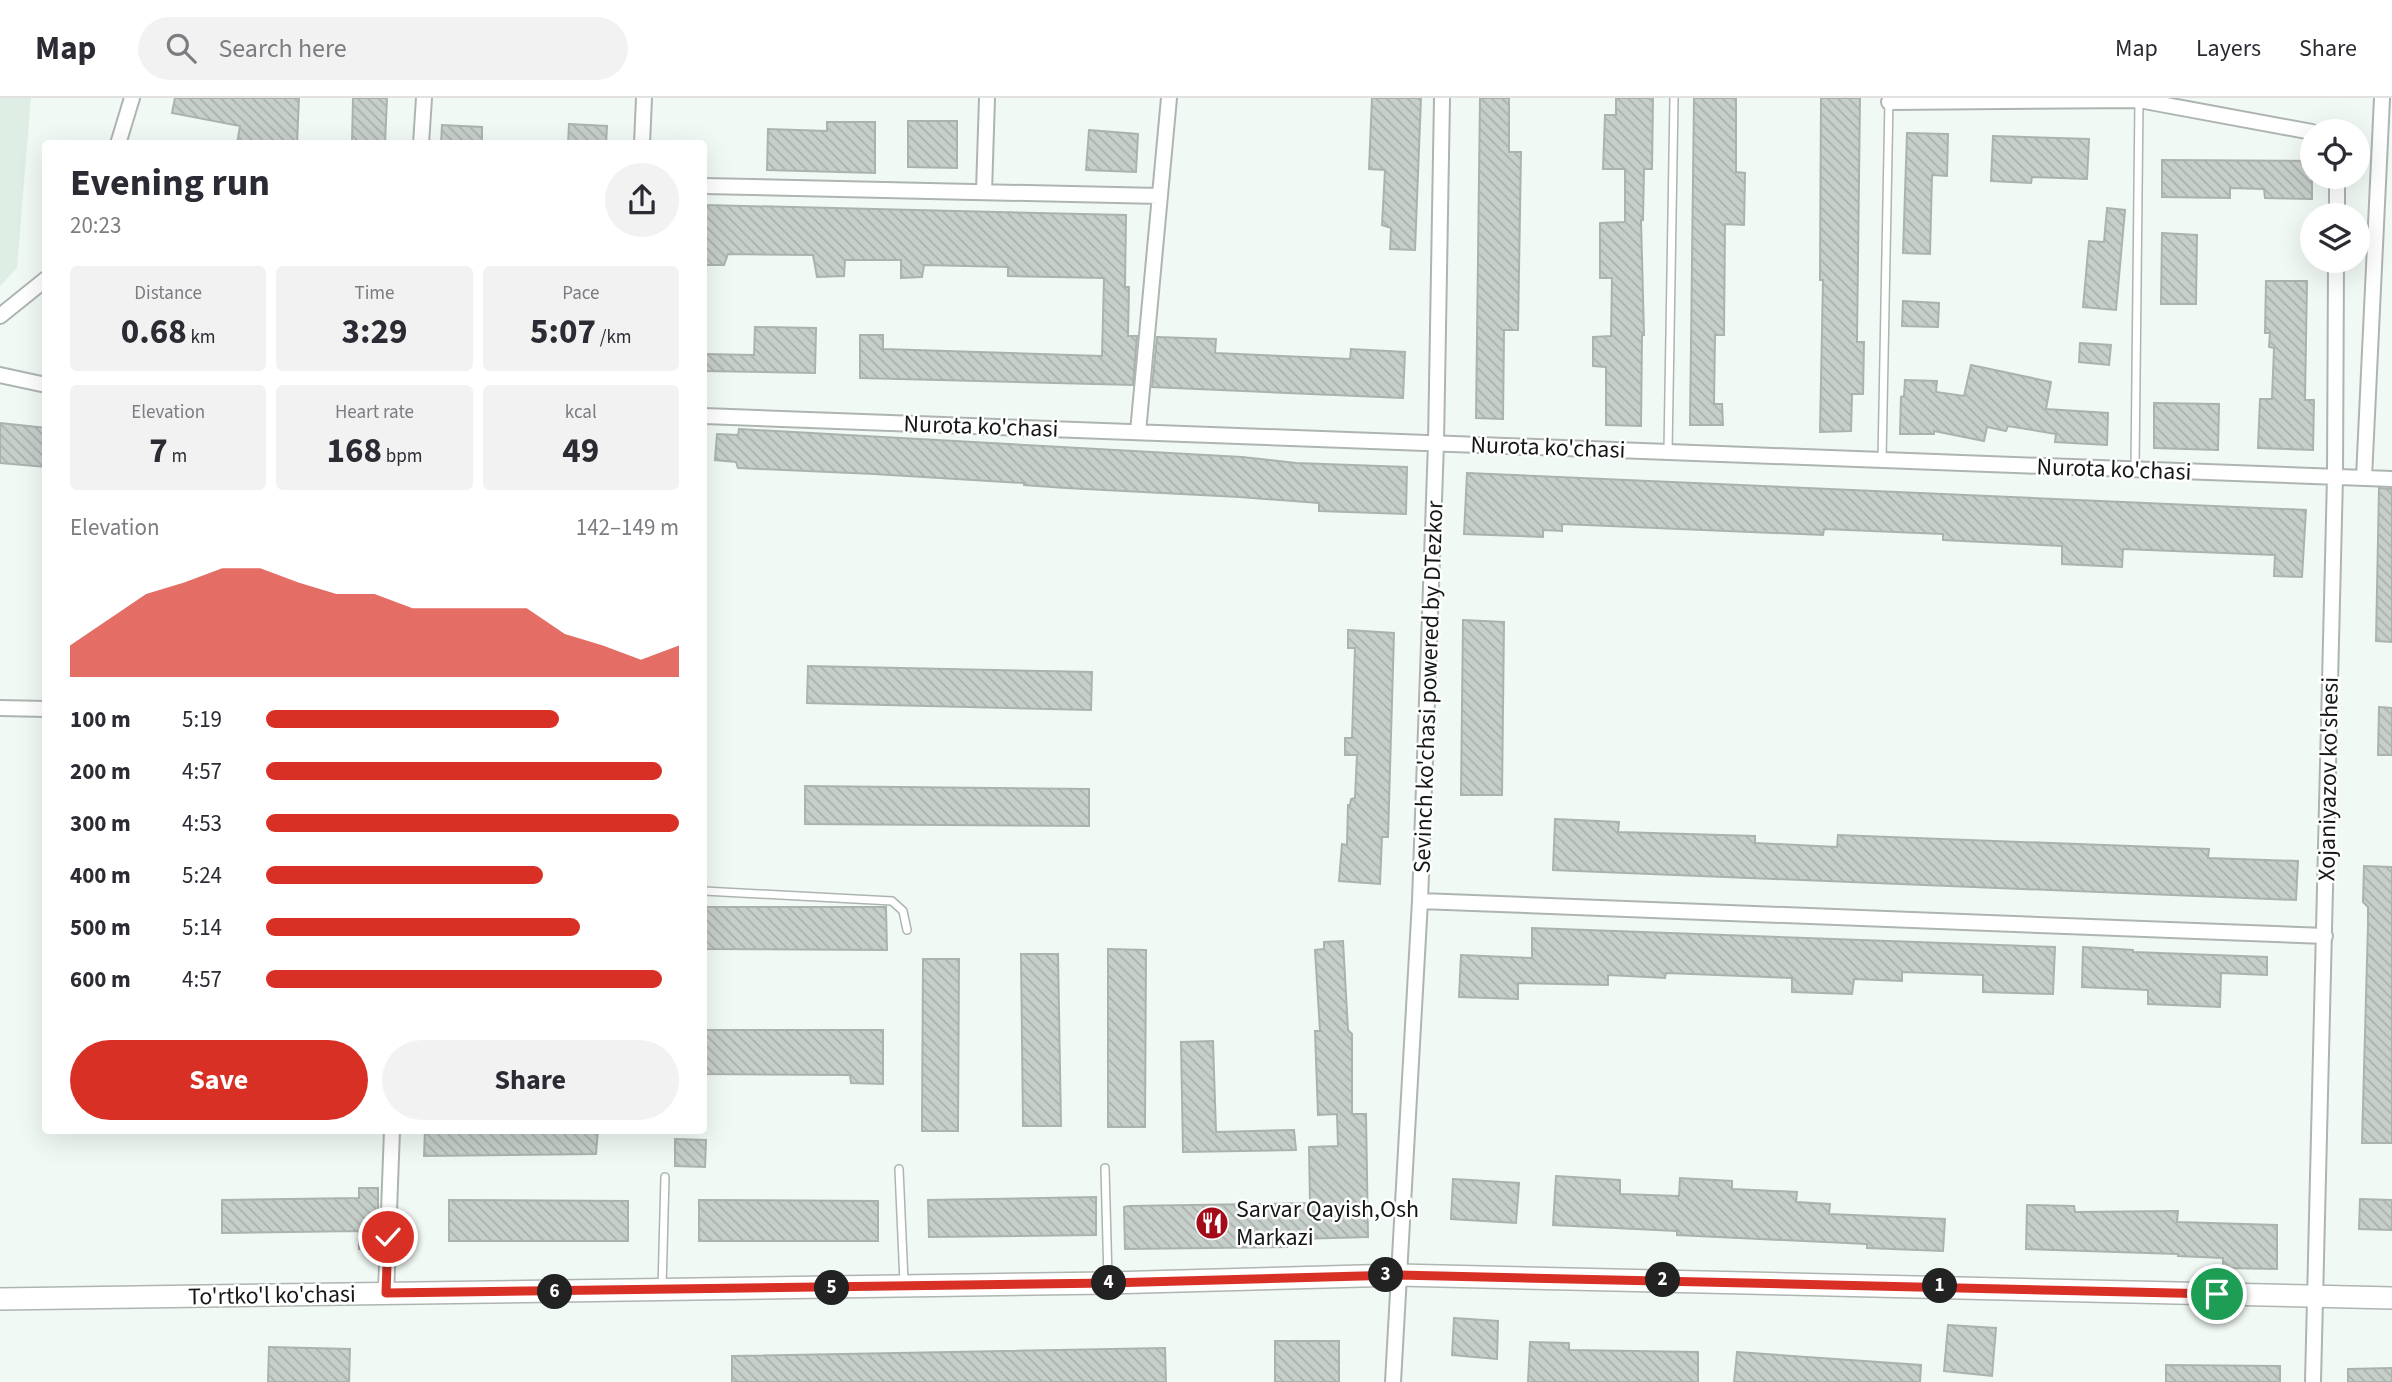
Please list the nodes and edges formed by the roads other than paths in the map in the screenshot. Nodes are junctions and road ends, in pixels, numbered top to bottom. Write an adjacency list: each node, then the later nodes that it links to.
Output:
1 (132, 98): 13 (street)
2 (424, 98): 14 (street)
3 (644, 98): 15 (street)
4 (987, 98): 17 (street)
5 (1169, 98): 18 (street)
6 (1442, 98): 26 (street, Sevinch ko'chasi powered by DTezkor)
7 (1674, 98): 27 (lane)
8 (2382, 98): 12 (street)
9 (1889, 100): 10 (street); 28 (lane)
10 (2139, 100): 11 (street); 29 (lane)
11 (2300, 129)
12 (2386, 130): 31 (street)
13 (119, 140)
14 (421, 140)
15 (642, 140)
16 (707, 187): 17 (street)
17 (984, 192): 18 (street)
18 (1160, 196): 25 (street)
19 (2336, 273): 30 (street, Xojaniyazov ko'shesi)
20 (42, 282): 21 (street)
21 (0, 316)
22 (0, 375): 23 (street)
23 (42, 384)
24 (707, 416): 25 (street, Nurota ko'chasi)
25 (1138, 432): 26 (street, Nurota ko'chasi)
26 (1436, 443): 27 (street, Nurota ko'chasi); 36 (street, Sevinch ko'chasi powered by DTezkor)
27 (1668, 452): 28 (street, Nurota ko'chasi)
28 (1882, 460): 29 (street, Nurota ko'chasi)
29 (2135, 469): 30 (street, Nurota ko'chasi)
30 (2335, 477): 31 (street, Nurota ko'chasi); 38 (street, Xojaniyazov ko'shesi)
31 (2364, 478): 32 (street, Nurota ko'chasi)
32 (2392, 479)
33 (0, 708): 34 (street)
34 (42, 709)
35 (707, 891): 37 (lane)
36 (1420, 901): 38 (street); 43 (street, Sevinch ko'chasi powered by DTezkor)
37 (907, 930)
38 (2325, 936): 48 (street, Xojaniyazov ko'shesi)
39 (393, 1134): 47 (street)
40 (1105, 1168): 44 (lane)
41 (898, 1169): 45 (lane)
42 (665, 1177): 46 (lane)
43 (1398, 1275): 44 (street, To'rtko'l ko'chasi); 48 (street, To'rtko'l ko'chasi); 51 (street, Sevinch ko'chasi powered by DTezkor)
44 (1108, 1283): 45 (street, To'rtko'l ko'chasi)
45 (904, 1287): 46 (street, To'rtko'l ko'chasi)
46 (662, 1290): 47 (street, To'rtko'l ko'chasi)
47 (386, 1293): 49 (street, To'rtko'l ko'chasi)
48 (2317, 1297): 50 (street, To'rtko'l ko'chasi); 52 (street, Xojaniyazov ko'shesi)
49 (0, 1298)
50 (2392, 1298)
51 (1393, 1382)
52 (2313, 1382)

